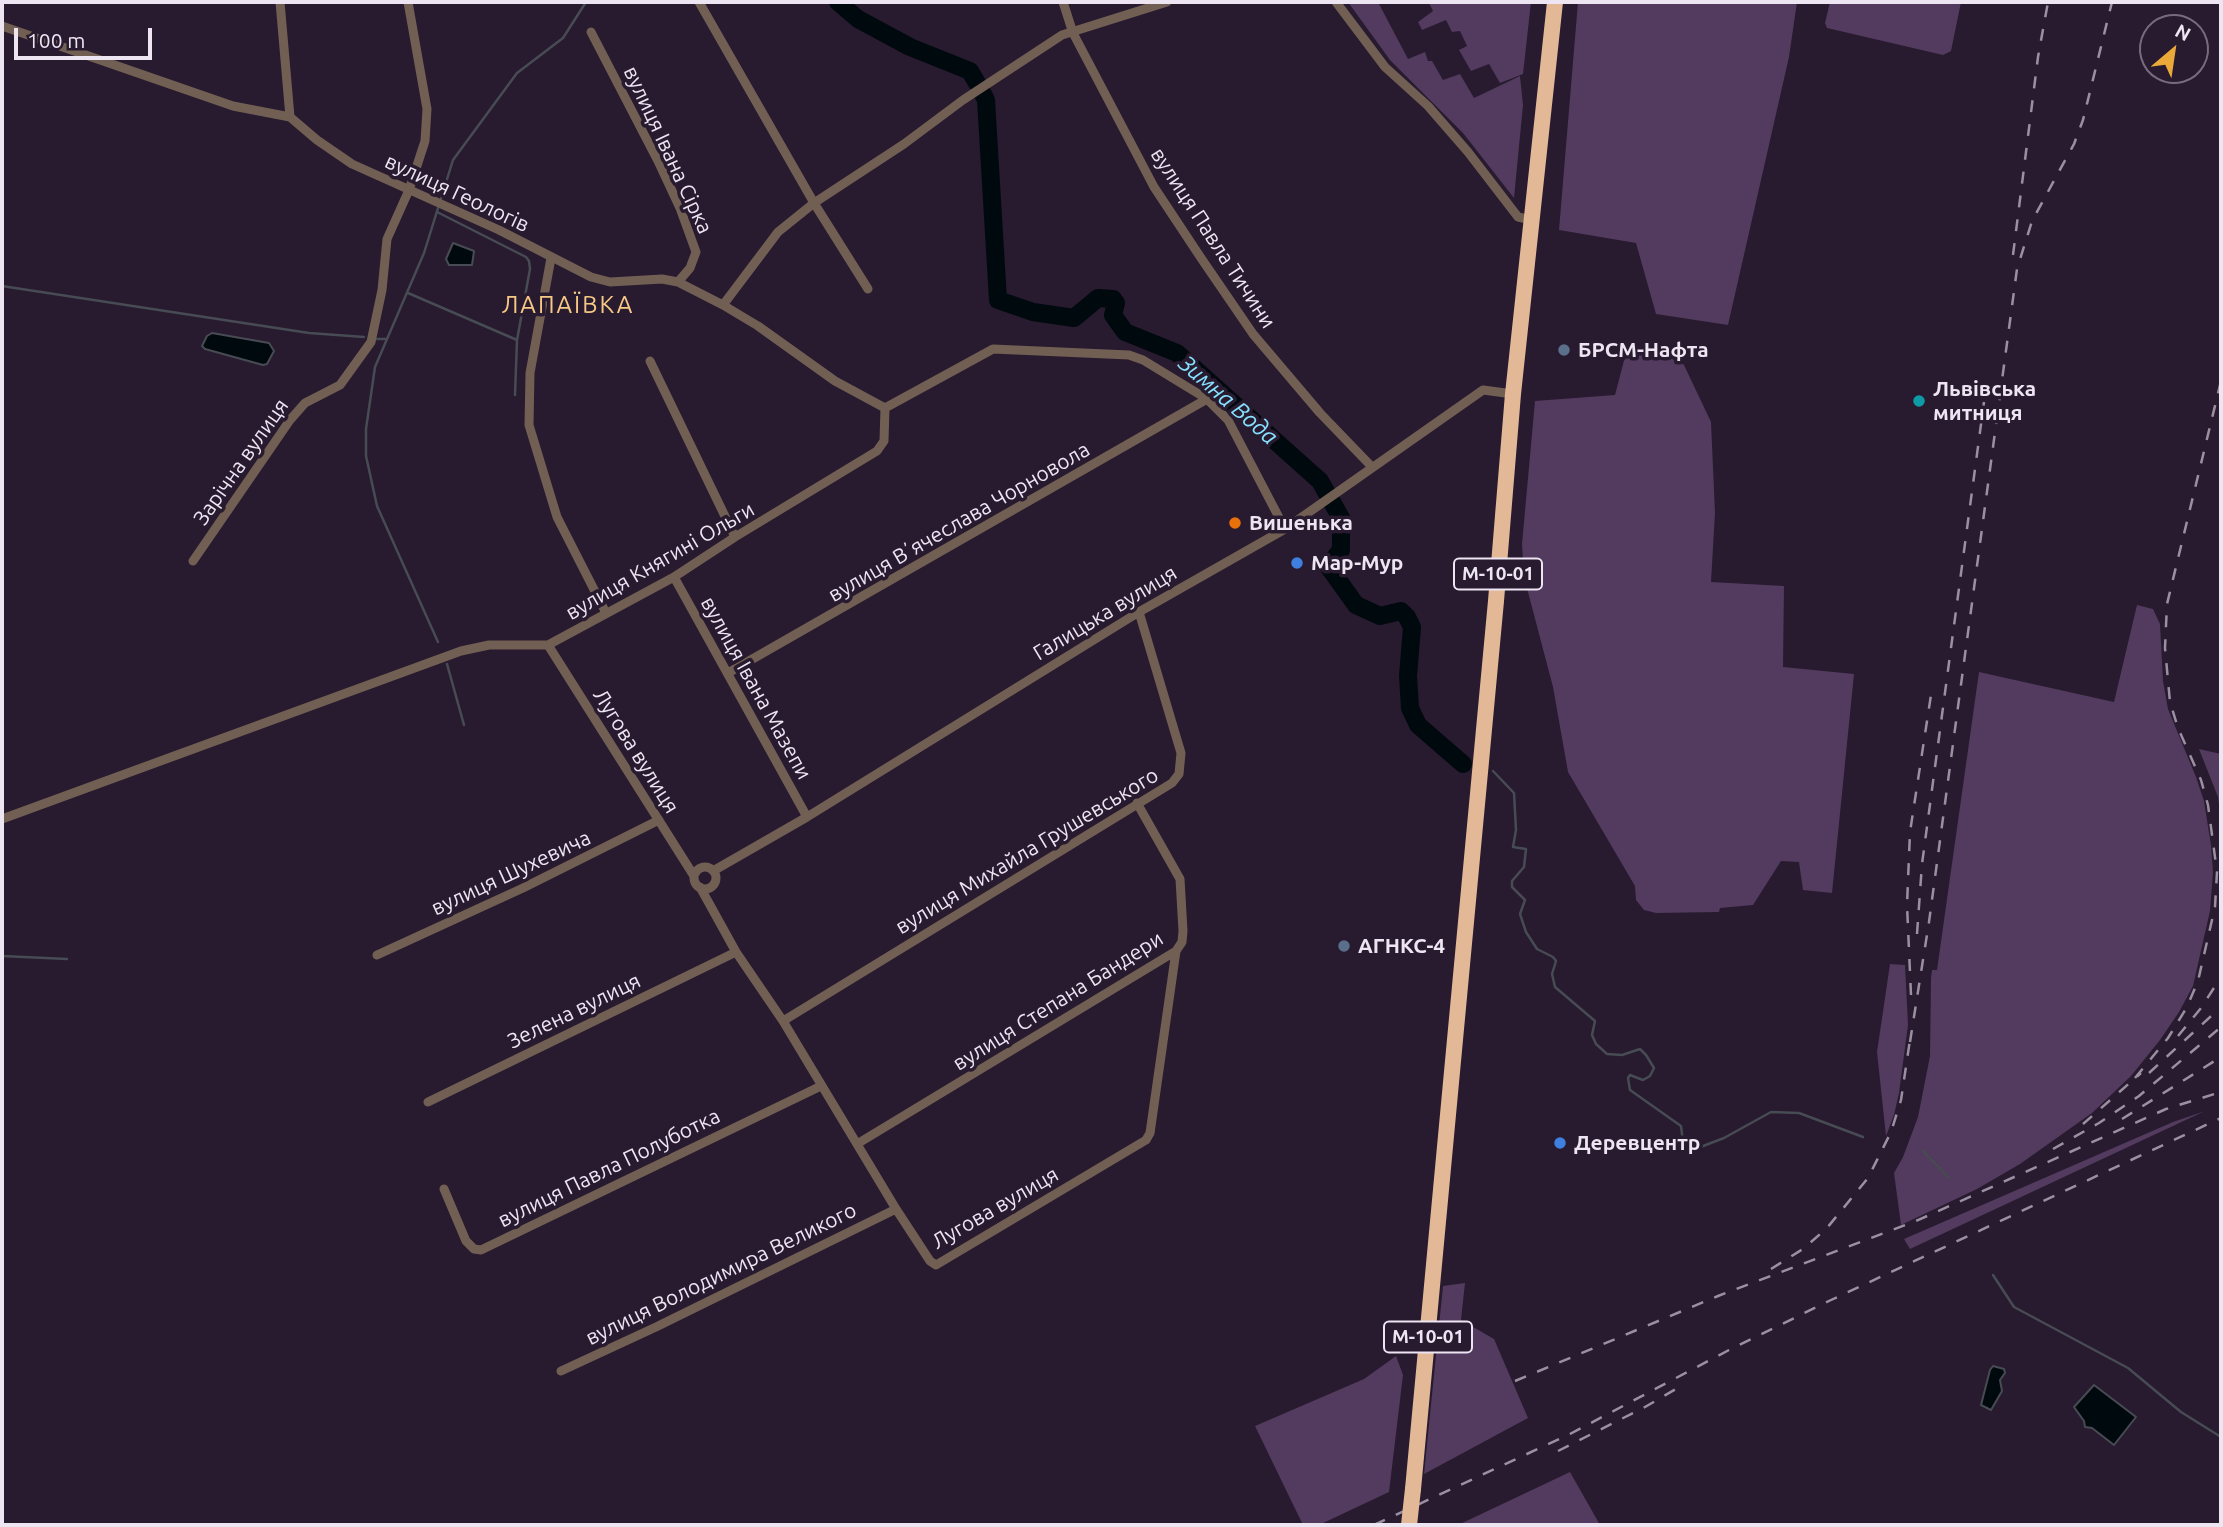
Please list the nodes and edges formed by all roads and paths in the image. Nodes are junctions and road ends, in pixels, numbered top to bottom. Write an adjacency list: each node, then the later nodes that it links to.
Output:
1 (280, 2): 11 (street)
2 (408, 2): 12 (street, Зарічна вулиця)
3 (699, 2): 13 (street)
4 (1063, 2): 10 (street, вулиця Павла Тичини)
5 (1167, 2): 10 (street)
6 (1336, 2): 14 (street)
7 (1555, 2): 14 (highway, М-10-01)
8 (2, 26): 11 (street, вулиця Геологів)
9 (591, 32): 16 (street, вулиця Івана Сірка)
10 (1073, 33): 13 (street); 23 (street, вулиця Павла Тичини)
11 (290, 117): 12 (street, вулиця Геологів)
12 (409, 190): 15 (street, вулиця Геологів); 26 (street, Зарічна вулиця)
13 (814, 203): 17 (street); 18 (street)
14 (1532, 220): 20 (highway, М-10-01)
15 (551, 258): 16 (street, вулиця Геологів); 29 (street)
16 (678, 282): 18 (street, вулиця Геологів)
17 (868, 289)
18 (723, 305): 22 (street, вулиця Геологів)
19 (650, 361): 25 (street)
20 (1513, 394): 23 (street, Галицька вулиця); 49 (highway, М-10-01, bridge)
21 (1207, 399): 22 (street); 24 (street); 31 (street, вулиця Вʼячеслава Чорновола)
22 (885, 408): 25 (street, вулиця Княгині Ольги)
23 (1372, 467): 24 (street, Галицька вулиця)
24 (1285, 529): 28 (street, Галицька вулиця)
25 (735, 537): 27 (street, вулиця Княгині Ольги)
26 (193, 561)
27 (674, 577): 29 (street, вулиця Княгині Ольги); 31 (street, вулиця Івана Мазепи)
28 (1139, 612): 32 (street, вулиця Михайла Грушевського); 33 (street, Галицька вулиця)
29 (606, 613): 30 (street, вулиця Княгині Ольги)
30 (548, 645): 34 (street, вулиця Княгині Ольги); 35 (street, Лугова вулиця)
31 (728, 673): 33 (street, вулиця Івана Мазепи)
32 (1137, 803): 39 (street, вулиця Степана Бандери); 42 (street, вулиця Михайла Грушевського)
33 (807, 817): 36 (street, Галицька вулиця)
34 (2, 819)
35 (659, 820): 37 (street, Лугова вулиця); 41 (street, вулиця Шухевича)
36 (713, 871): 37 (street); 38 (street)
37 (694, 876): 38 (street)
38 (700, 887): 40 (street, Лугова вулиця)
39 (1176, 951): 45 (street, вулиця Степана Бандери); 47 (street, Лугова вулиця)
40 (736, 952): 42 (street, Лугова вулиця); 44 (street, Зелена вулиця)
41 (377, 955)
42 (783, 1021): 43 (street, Лугова вулиця)
43 (821, 1086): 45 (street, Лугова вулиця); 46 (street, вулиця Павла Полуботка)
44 (428, 1102)
45 (857, 1144): 47 (street, Лугова вулиця)
46 (444, 1189)
47 (896, 1209): 48 (street, вулиця Володимира Великого)
48 (561, 1371)
49 (1409, 1525)

